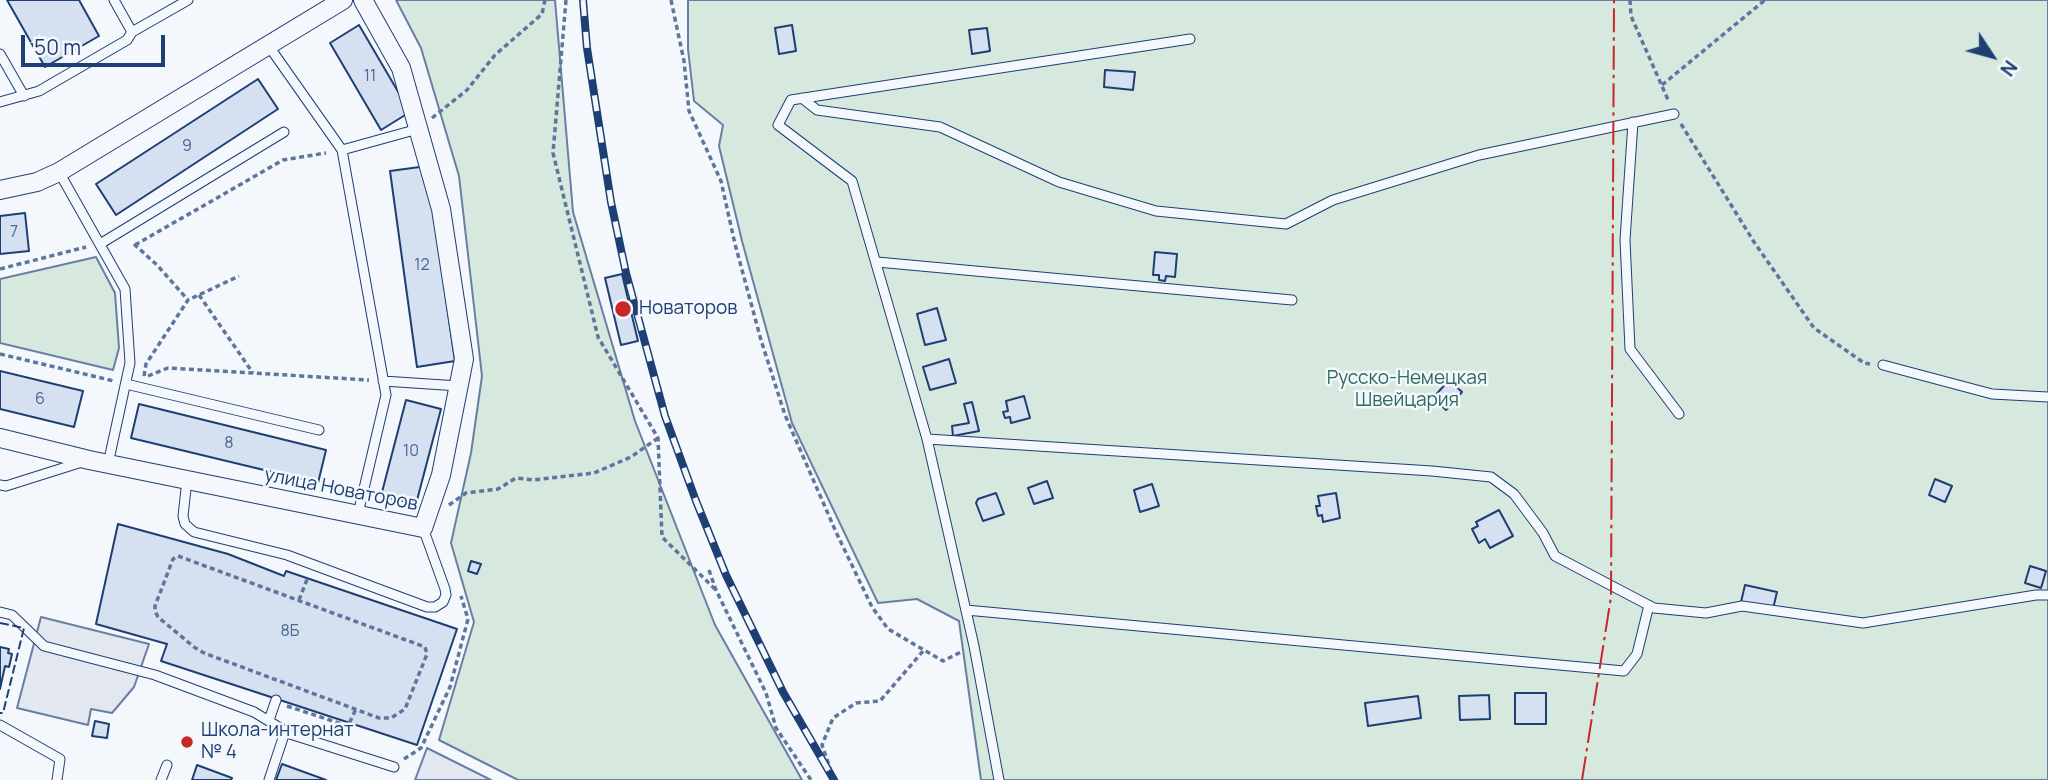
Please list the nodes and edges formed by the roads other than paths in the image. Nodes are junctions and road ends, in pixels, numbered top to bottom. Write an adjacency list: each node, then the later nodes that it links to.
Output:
1 (114, 0): 5 (lane)
2 (343, 0): 7 (street)
3 (363, 0): 14 (street, улица Новаторов)
4 (185, 1): 5 (lane)
5 (132, 32): 9 (lane)
6 (1190, 39): 10 (lane)
7 (268, 45): 16 (lane); 17 (street)
8 (0, 54): 9 (lane)
9 (24, 96): 11 (lane)
10 (802, 98): 13 (lane); 20 (lane)
11 (0, 102)
12 (1674, 114): 13 (lane)
13 (1633, 122): 27 (lane)
14 (418, 129): 16 (lane); 25 (street, улица Новаторов)
15 (284, 132): 19 (lane)
16 (342, 150): 23 (lane)
17 (59, 172): 18 (street); 19 (lane)
18 (0, 190)
19 (100, 244): 24 (lane)
20 (877, 262): 21 (lane); 30 (lane)
21 (1292, 300)
22 (1883, 365): 26 (lane)
23 (383, 381): 25 (lane); 35 (lane)
24 (126, 384): 28 (lane); 32 (lane)
25 (459, 386): 36 (street, улица Новаторов)
26 (2048, 397)
27 (1679, 414)
28 (320, 430)
29 (0, 438): 31 (street, улица Новаторов)
30 (928, 439): 38 (lane); 39 (lane)
31 (89, 460): 32 (street, улица Новаторов); 34 (lane)
32 (108, 464): 33 (street, улица Новаторов)
33 (187, 480): 35 (street, улица Новаторов); 36 (lane)
34 (0, 485)
35 (358, 514): 36 (street, улица Новаторов)
36 (424, 524)
37 (2048, 595): 38 (lane)
38 (1649, 605): 39 (lane)
39 (966, 610): 50 (lane)
40 (0, 612): 42 (lane)
41 (275, 701): 42 (lane)
42 (269, 720): 44 (lane)
43 (0, 725): 47 (lane)
44 (285, 732): 46 (lane); 49 (lane)
45 (167, 765): 48 (lane)
46 (394, 766)
47 (57, 780)
48 (161, 780)
49 (269, 780)
50 (999, 780)

